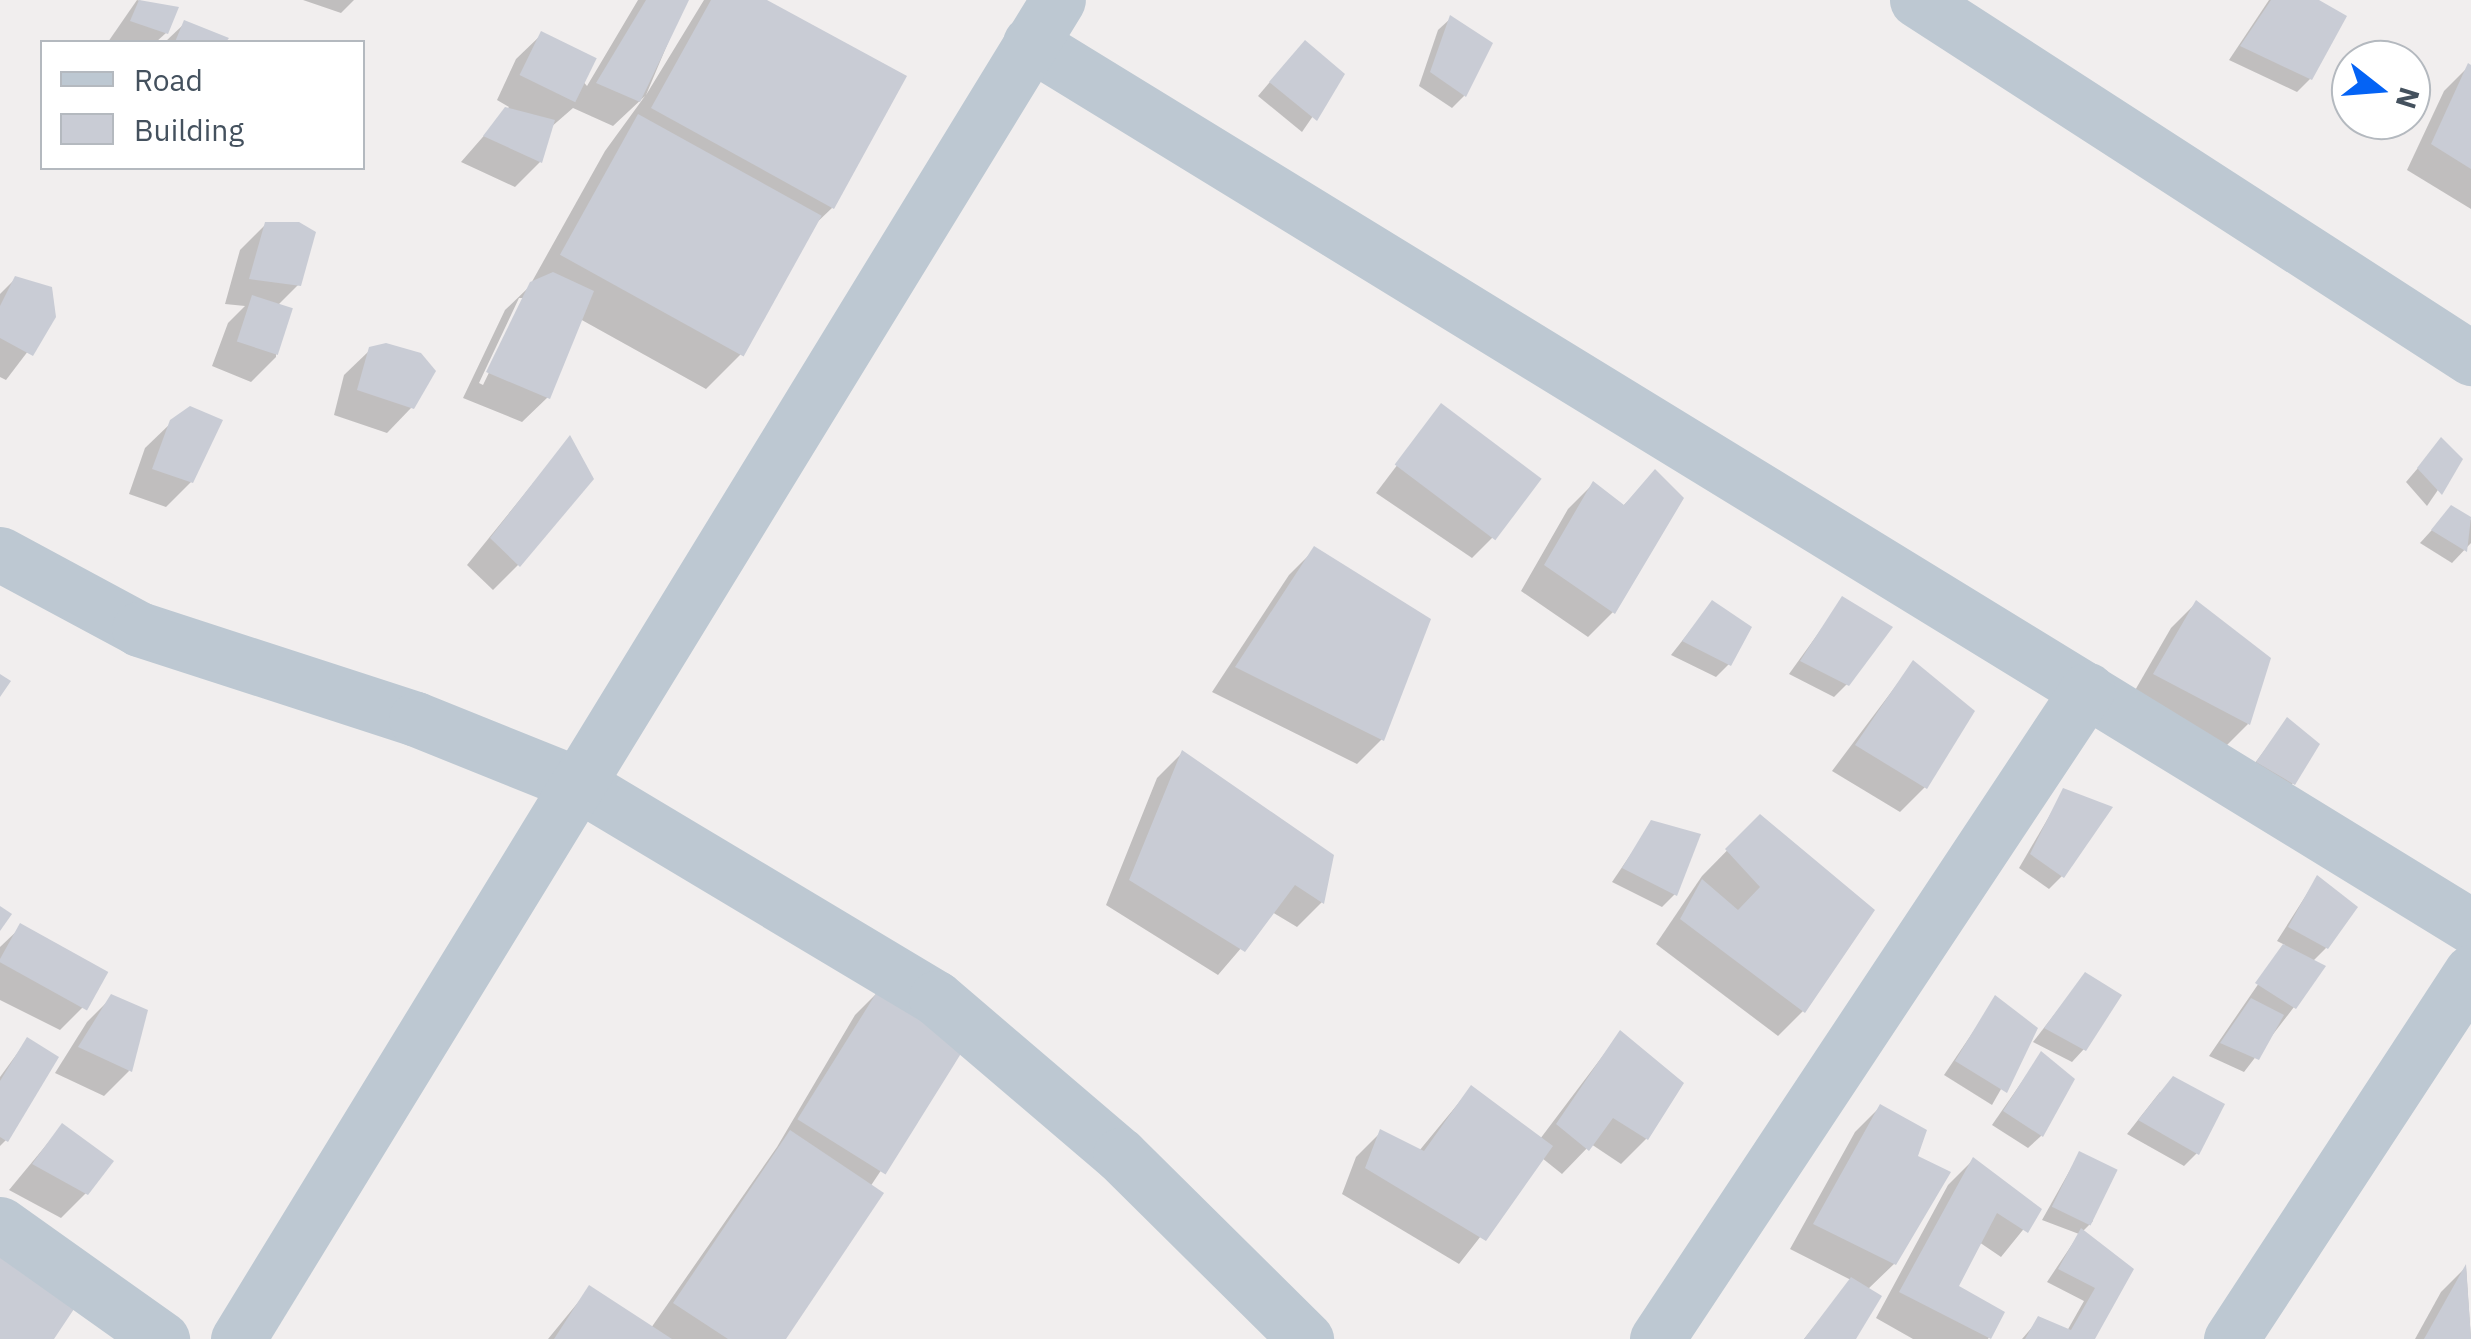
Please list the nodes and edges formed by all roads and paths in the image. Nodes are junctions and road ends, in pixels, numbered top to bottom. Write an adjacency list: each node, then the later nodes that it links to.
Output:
1 (1917, 0): 3 (street)
2 (1041, 14): 5 (street); 6 (street)
3 (2471, 358)
4 (0, 554): 6 (street)
5 (2087, 690): 7 (street); 14 (street)
6 (580, 785): 12 (street); 13 (street)
7 (2471, 926)
8 (2471, 972): 10 (street)
9 (0, 1224): 11 (street)
10 (2249, 1333)
11 (162, 1339)
12 (238, 1339)
13 (1306, 1339)
14 (1657, 1339)

